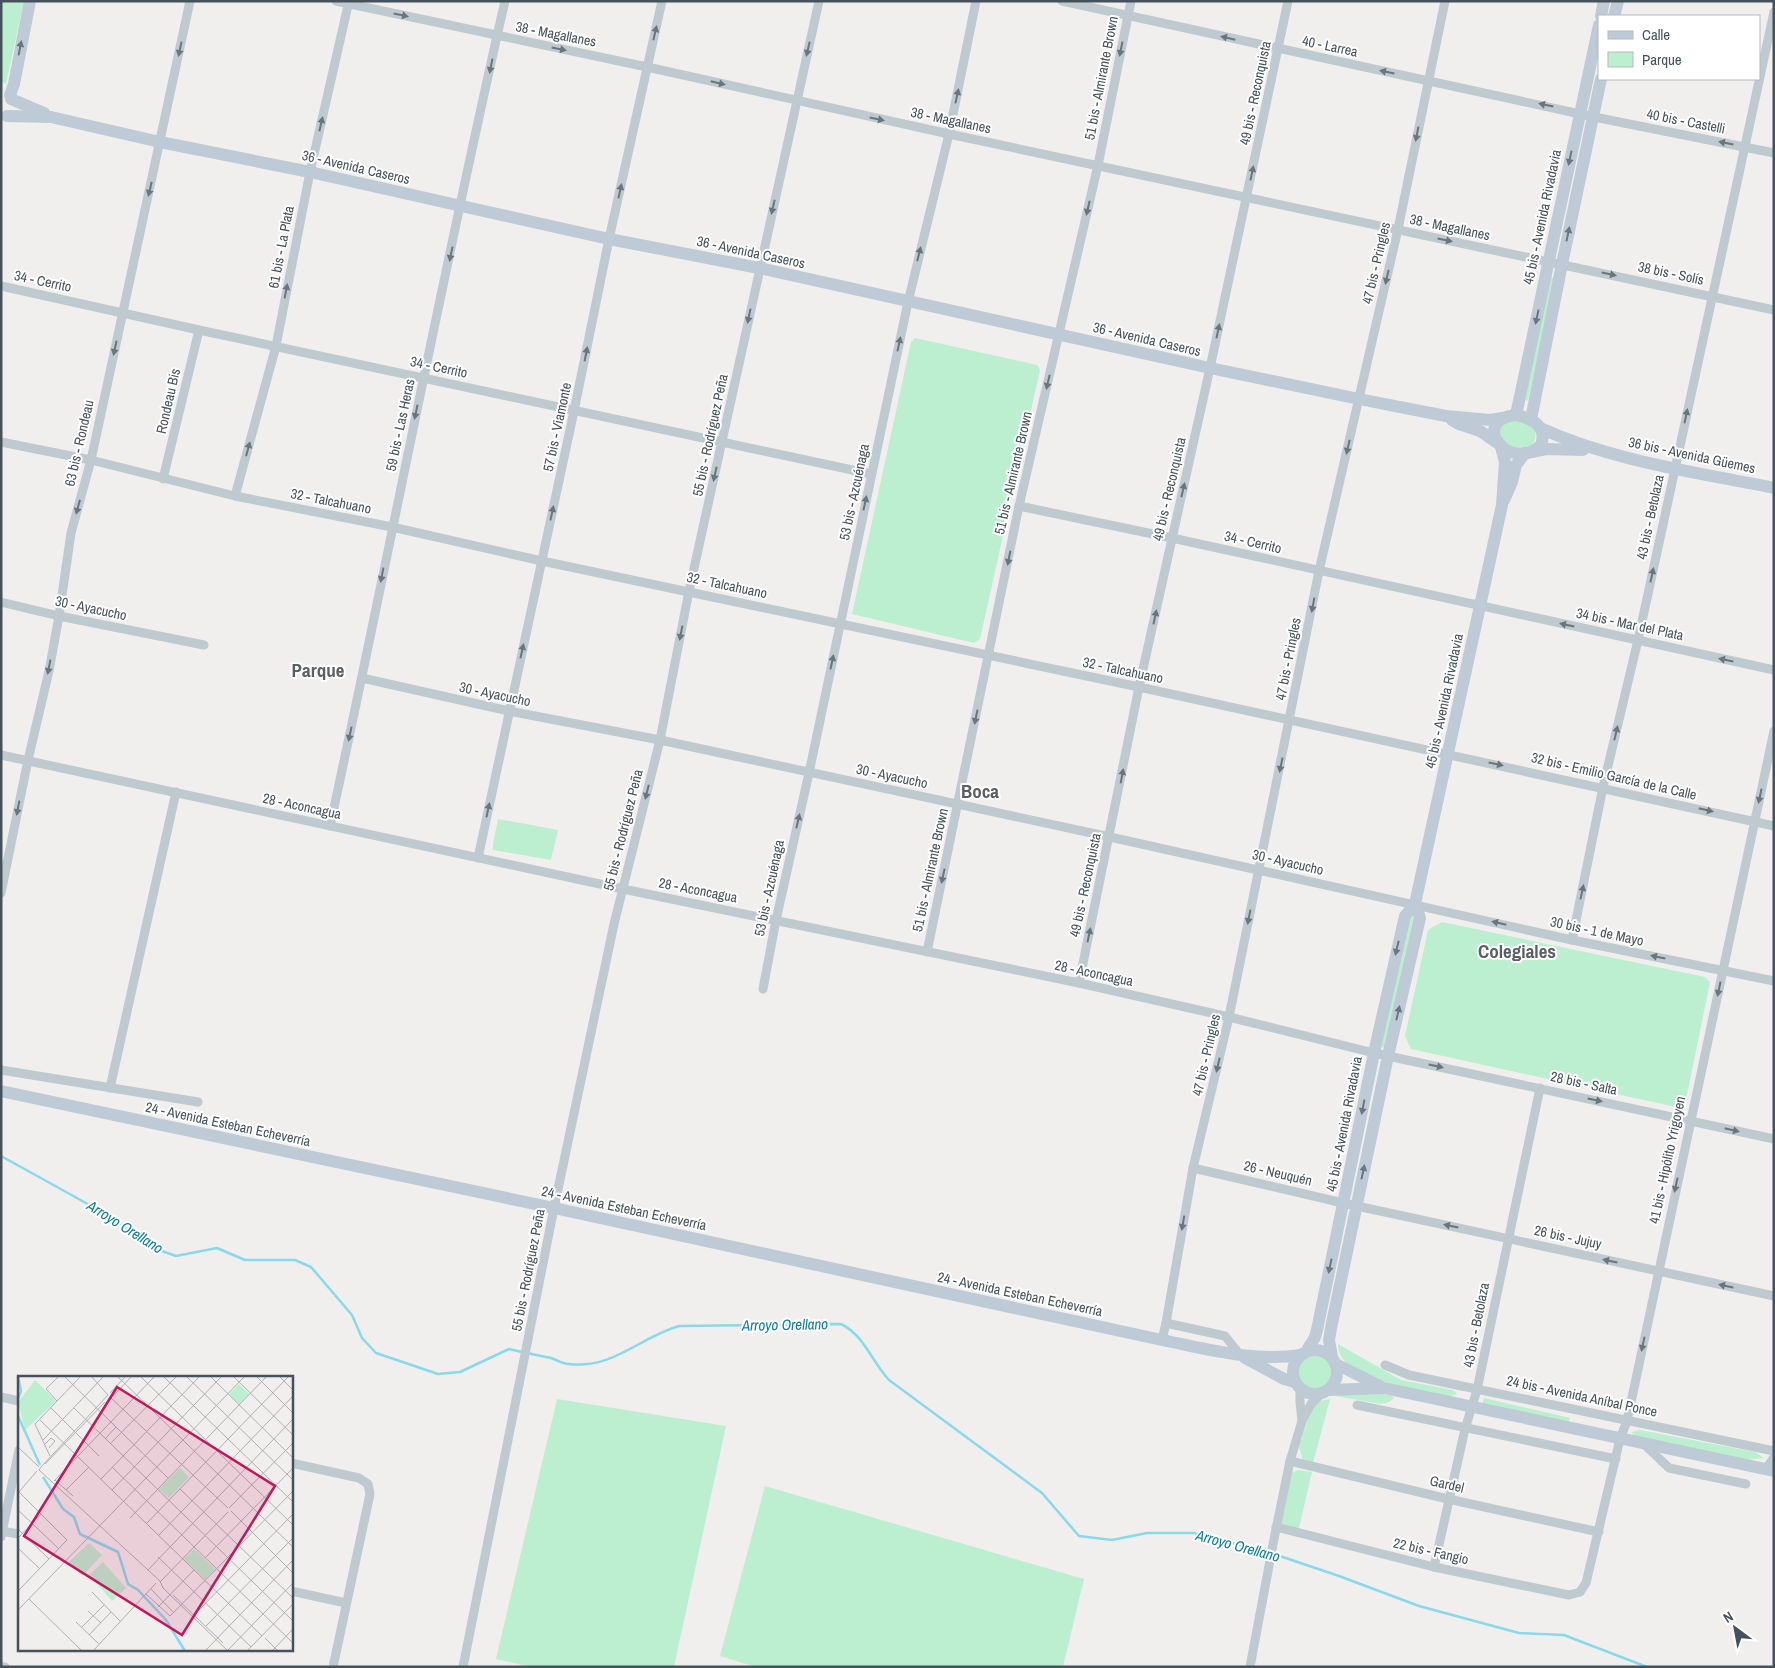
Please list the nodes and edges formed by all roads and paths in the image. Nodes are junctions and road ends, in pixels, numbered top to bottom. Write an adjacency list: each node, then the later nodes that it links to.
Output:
1 (30, 1): 27 (main road, one-way to 1)
2 (190, 1): 34 (street, 63 bis - Rondeau, one-way to 34)
3 (336, 1): 14 (street, 38 - Magallanes)
4 (505, 1): 20 (street, 59 bis - Las Heras)
5 (662, 1): 22 (street, 57 bis - Viamonte, one-way to 5)
6 (819, 1): 28 (street, 55 bis - Rodríguez Peña, one-way to 28)
7 (976, 1): 33 (street, 53 bis - Azcuénaga, one-way to 7)
8 (1062, 1): 16 (street, 40 - Larrea)
9 (1131, 1): 16 (street, 51 bis - Almirante Brown)
10 (1288, 1): 21 (street, 49 bis - Reconquista)
11 (1445, 1): 26 (street, 47 bis - Pringles)
12 (1604, 1): 17 (main road)
13 (1618, 1): 18 (main road)
14 (348, 3): 20 (street, 38 - Magallanes, one-way to 20); 38 (street, 61 bis - La Plata, one-way to 14)
15 (1774, 12): 23 (street, 43 bis - Betolaza)
16 (1128, 15): 21 (street, 40 - Larrea, one-way to 16); 37 (street, 51 bis - Almirante Brown, one-way to 37)
17 (1601, 15)
18 (1614, 15)
19 (1598, 29): 29 (main road, 45 bis - Avenida Rivadavia)
20 (497, 36): 22 (street, 38 - Magallanes, one-way to 22); 40 (street, 59 bis - Las Heras, one-way to 40)
21 (1278, 49): 26 (street, 40 - Larrea, one-way to 21); 39 (street, 49 bis - Reconquista, one-way to 21)
22 (647, 67): 28 (street, 38 - Magallanes, one-way to 28); 42 (street, 57 bis - Viamonte, one-way to 22)
23 (1760, 77)
24 (1601, 80): 32 (main road, 45 bis - Avenida Rivadavia)
25 (1759, 80): 35 (street, 43 bis - Betolaza)
26 (1428, 81): 29 (street, 40 - Larrea, one-way to 26); 41 (street, 47 bis - Pringles, one-way to 41)
27 (7, 94): 30 (main road); 31 (main road, 36 - Avenida Caseros)
28 (796, 101): 33 (street, 38 - Magallanes, one-way to 33); 44 (street, 55 bis - Rodríguez Peña, one-way to 44)
29 (1579, 112): 32 (street, 40 - Larrea); 43 (main road, 45 bis - Avenida Rivadavia, one-way to 43)
30 (4, 117): 31 (main road, 36 - Avenida Caseros)
31 (51, 117): 34 (main road, 36 - Avenida Caseros)
32 (1594, 117): 35 (street, 40 bis - Castelli, one-way to 32); 43 (main road, 45 bis - Avenida Rivadavia, one-way to 32)
33 (949, 134): 37 (street, 38 - Magallanes); 47 (street, 53 bis - Azcuénaga, one-way to 33)
34 (160, 142): 38 (main road, 36 - Avenida Caseros); 49 (street, 63 bis - Rondeau, one-way to 49)
35 (1745, 146): 36 (street, 40 bis - Castelli); 46 (street, 43 bis - Betolaza)
36 (1774, 153)
37 (1098, 165): 39 (street, 38 - Magallanes); 51 (street, 51 bis - Almirante Brown, one-way to 51)
38 (310, 172): 40 (main road, 36 - Avenida Caseros); 52 (street, 61 bis - La Plata, one-way to 38)
39 (1246, 198): 41 (street, 38 - Magallanes); 53 (street, 49 bis - Reconquista, one-way to 39)
40 (461, 206): 42 (main road, 36 - Avenida Caseros); 54 (street, 59 bis - Las Heras, one-way to 54)
41 (1398, 229): 43 (street, 38 - Magallanes, one-way to 43); 55 (street, 47 bis - Pringles, one-way to 55)
42 (609, 239): 44 (main road, 36 - Avenida Caseros); 56 (street, 57 bis - Viamonte, one-way to 42)
43 (1555, 263): 46 (street, 38 bis - Solís, one-way to 46); 57 (main road, 45 bis - Avenida Rivadavia, one-way to 57); 60 (main road, 45 bis - Avenida Rivadavia)
44 (759, 268): 47 (main road, 36 - Avenida Caseros); 62 (street, 55 bis - Rodríguez Peña, one-way to 62)
45 (1, 286): 49 (street, 34 - Cerrito)
46 (1712, 296): 48 (street, 38 bis - Solís); 67 (street, 43 bis - Betolaza, one-way to 46)
47 (908, 302): 51 (main road, 36 - Avenida Caseros); 68 (street, 53 bis - Azcuénaga, one-way to 47)
48 (1774, 310)
49 (122, 313): 50 (street, 34 - Cerrito); 66 (street, 63 bis - Rondeau, one-way to 66)
50 (199, 330): 52 (street, 34 - Cerrito); 69 (street, Rondeau Bis)
51 (1059, 335): 53 (main road, 36 - Avenida Caseros); 73 (street, 51 bis - Almirante Brown, one-way to 73)
52 (276, 346): 54 (street, 34 - Cerrito); 71 (street, 61 bis - La Plata, one-way to 52)
53 (1210, 368): 55 (main road, 36 - Avenida Caseros); 75 (street, 49 bis - Reconquista, one-way to 53)
54 (424, 378): 56 (street, 34 - Cerrito); 74 (street, 59 bis - Las Heras, one-way to 74)
55 (1359, 399): 58 (main road, 36 - Avenida Caseros); 77 (street, 47 bis - Pringles, one-way to 77)
56 (574, 411): 62 (street, 34 - Cerrito); 76 (street, 57 bis - Viamonte, one-way to 56)
57 (1516, 415): 59 (main road); 60 (main road)
58 (1446, 416): 59 (main road, 36 - Avenida Caseros); 63 (main road, 36 - Avenida Caseros)
59 (1502, 418): 63 (main road)
60 (1536, 424): 64 (main road, 36 bis - Avenida Güemes); 65 (main road)
61 (1, 442): 66 (street, 32 - Talcahuano)
62 (722, 443): 68 (street, 34 - Cerrito); 78 (street, 55 bis - Rodríguez Peña, one-way to 78)
63 (1500, 446): 65 (main road); 72 (main road, 45 bis - Avenida Rivadavia)
64 (1604, 452): 65 (main road, 36 bis - Avenida Güemes); 67 (main road, 36 bis - Avenida Güemes)
65 (1526, 453): 72 (main road, 45 bis - Avenida Rivadavia)
66 (91, 460): 69 (street, 32 - Talcahuano); 81 (street, 63 bis - Rondeau, one-way to 81)
67 (1675, 467): 70 (main road, 36 bis - Avenida Güemes); 83 (street, 43 bis - Betolaza, one-way to 67)
68 (871, 474): 82 (street, 53 bis - Azcuénaga, one-way to 68)
69 (164, 479): 71 (street, 32 - Talcahuano)
70 (1774, 488)
71 (235, 496): 74 (street, 32 - Talcahuano)
72 (1502, 505): 80 (main road, 45 bis - Avenida Rivadavia)
73 (1019, 506): 75 (street, 34 - Cerrito); 85 (street, 51 bis - Almirante Brown, one-way to 85)
74 (392, 527): 76 (street, 32 - Talcahuano); 87 (street, 59 bis - Las Heras, one-way to 87)
75 (1172, 538): 77 (street, 34 - Cerrito); 88 (street, 49 bis - Reconquista, one-way to 75)
76 (542, 561): 78 (street, 32 - Talcahuano); 89 (street, 57 bis - Viamonte, one-way to 76)
77 (1320, 571): 80 (street, 34 - Cerrito); 90 (street, 47 bis - Pringles, one-way to 90)
78 (689, 591): 82 (street, 32 - Talcahuano); 92 (street, 55 bis - Rodríguez Peña, one-way to 92)
79 (1, 602): 81 (street, 30 - Ayacucho)
80 (1480, 606): 83 (street, 34 bis - Mar del Plata, one-way to 80); 93 (main road, 45 bis - Avenida Rivadavia)
81 (59, 616): 84 (street, 30 - Ayacucho); 95 (street, 63 bis - Rondeau, one-way to 95)
82 (840, 623): 85 (street, 32 - Talcahuano); 96 (street, 53 bis - Azcuénaga, one-way to 82)
83 (1638, 640): 86 (street, 34 bis - Mar del Plata, one-way to 83); 97 (street, 43 bis - Betolaza, one-way to 83)
84 (204, 645)
85 (989, 656): 88 (street, 32 - Talcahuano); 99 (street, 51 bis - Almirante Brown, one-way to 99)
86 (1774, 670)
87 (362, 678): 89 (street, 30 - Ayacucho); 101 (street, 59 bis - Las Heras, one-way to 101)
88 (1139, 687): 90 (street, 32 - Talcahuano); 103 (street, 49 bis - Reconquista, one-way to 88)
89 (509, 711): 92 (street, 30 - Ayacucho); 104 (street, 57 bis - Viamonte, one-way to 89)
90 (1290, 721): 93 (street, 32 - Talcahuano); 105 (street, 47 bis - Pringles, one-way to 105)
91 (1774, 732): 100 (street, 41 bis - Hipólito Yrigoyen, one-way to 100)
92 (660, 740): 96 (street, 30 - Ayacucho); 106 (street, 55 bis - Rodríguez Peña, one-way to 106)
93 (1448, 754): 97 (street, 32 bis - Emilio García de la Calle, one-way to 97); 108 (main road, 45 bis - Avenida Rivadavia)
94 (1, 755): 95 (street, 28 - Aconcagua)
95 (28, 760): 98 (street, 28 - Aconcagua); 107 (street, 63 bis - Rondeau, one-way to 107)
96 (809, 772): 99 (street, 30 - Ayacucho); 109 (street, 53 bis - Azcuénaga, one-way to 96)
97 (1604, 787): 100 (street, 32 bis - Emilio García de la Calle, one-way to 100); 110 (street, 43 bis - Betolaza, one-way to 97)
98 (176, 792): 101 (street, 28 - Aconcagua); 120 (street)
99 (957, 805): 103 (street, 30 - Ayacucho); 111 (street, 51 bis - Almirante Brown, one-way to 111)
100 (1754, 822): 102 (street, 32 bis - Emilio García de la Calle); 112 (street, 41 bis - Hipólito Yrigoyen)
101 (330, 826): 104 (street, 28 - Aconcagua)
102 (1774, 826)
103 (1110, 837): 105 (street, 30 - Ayacucho); 114 (street, 49 bis - Reconquista, one-way to 103)
104 (478, 858): 106 (street, 28 - Aconcagua)
105 (1259, 869): 108 (street, 30 - Ayacucho); 116 (street, 47 bis - Pringles, one-way to 116)
106 (623, 889): 109 (street, 28 - Aconcagua); 128 (street, 55 bis - Rodríguez Peña)
107 (1, 893)
108 (1415, 904): 110 (street, 30 bis - 1 de Mayo, one-way to 108); 117 (main road, 45 bis - Avenida Rivadavia, one-way to 117); 118 (main road, 45 bis - Avenida Rivadavia, one-way to 108)
109 (776, 920): 111 (street, 28 - Aconcagua); 115 (street, 53 bis - Azcuénaga)
110 (1572, 940): 112 (street, 30 bis - 1 de Mayo, one-way to 110)
111 (927, 952): 114 (street, 28 - Aconcagua)
112 (1723, 971): 113 (street, 30 bis - 1 de Mayo); 124 (street, 41 bis - Hipólito Yrigoyen, one-way to 124)
113 (1774, 981)
114 (1079, 983): 116 (street, 28 - Aconcagua)
115 (763, 989)
116 (1229, 1017): 117 (street, 28 - Aconcagua); 126 (street, 47 bis - Pringles, one-way to 126)
117 (1374, 1053): 118 (street, 28 - Aconcagua); 127 (main road, 45 bis - Avenida Rivadavia, one-way to 127)
118 (1388, 1056): 121 (street, 28 bis - Salta, one-way to 121); 127 (main road, 45 bis - Avenida Rivadavia, one-way to 118)
119 (1, 1070): 120 (street)
120 (110, 1088): 123 (street)
121 (1540, 1088): 124 (street, 28 bis - Salta, one-way to 124); 129 (street, 43 bis - Betolaza)
122 (1, 1091): 128 (main road, 24 - Avenida Esteban Echeverría)
123 (198, 1102)
124 (1690, 1120): 125 (street, 28 bis - Salta, one-way to 125); 130 (street, 41 bis - Hipólito Yrigoyen, one-way to 130)
125 (1774, 1139)
126 (1193, 1168): 127 (street, 26 - Neuquén); 132 (street, 47 bis - Pringles, one-way to 132)
127 (1350, 1204): 129 (street, 26 bis - Jujuy, one-way to 127); 134 (main road, 45 bis - Avenida Rivadavia, one-way to 134); 136 (main road, 45 bis - Avenida Rivadavia)
128 (554, 1208): 133 (main road, 24 - Avenida Esteban Echeverría); 171 (street, 55 bis - Rodríguez Peña)
129 (1508, 1238): 130 (street, 26 bis - Jujuy, one-way to 129); 140 (street, 43 bis - Betolaza)
130 (1658, 1271): 131 (street, 26 bis - Jujuy, one-way to 130); 147 (street, 41 bis - Hipólito Yrigoyen, one-way to 147)
131 (1774, 1296)
132 (1166, 1323): 133 (street, 47 bis - Pringles); 135 (street, 24 - Avenida Esteban Echeverría)
133 (1162, 1340): 135 (main road, 24 - Avenida Esteban Echeverría)
134 (1304, 1353): 135 (main road, 24 - Avenida Esteban Echeverría); 136 (main road); 138 (main road)
135 (1241, 1356): 138 (main road, 24 - Avenida Esteban Echeverría)
136 (1334, 1361): 139 (main road); 141 (main road)
137 (1385, 1365): 140 (street, 24 bis - Avenida Aníbal Ponce)
138 (1298, 1386): 141 (main road); 146 (street)
139 (1384, 1388): 141 (main road); 145 (main road)
140 (1477, 1390): 145 (street, 43 bis - Betolaza); 147 (street, 24 bis - Avenida Aníbal Ponce)
141 (1325, 1392): 146 (street)
142 (1, 1397): 143 (street)
143 (18, 1401)
144 (1356, 1405): 148 (street)
145 (1473, 1406): 148 (street, 43 bis - Betolaza); 149 (main road)
146 (1302, 1421): 155 (street)
147 (1626, 1421): 149 (street, 41 bis - Hipólito Yrigoyen); 151 (street, 24 bis - Avenida Aníbal Ponce)
148 (1465, 1429): 154 (street); 159 (street, 43 bis - Betolaza)
149 (1620, 1438): 150 (main road); 154 (street, 41 bis - Hipólito Yrigoyen)
150 (1644, 1443): 157 (main road); 158 (street)
151 (1774, 1451)
152 (18, 1455): 162 (street)
153 (1774, 1457): 157 (street)
154 (1616, 1459): 161 (street, 41 bis - Hipólito Yrigoyen)
155 (1290, 1461): 159 (street, Gardel); 160 (street)
156 (292, 1463): 167 (street)
157 (1770, 1470)
158 (1746, 1484)
159 (1448, 1499): 161 (street, Gardel); 164 (street, 43 bis - Betolaza)
160 (1276, 1528): 164 (street, 22 bis - Fangio); 172 (street)
161 (1599, 1532): 166 (street, 41 bis - Hipólito Yrigoyen)
162 (2, 1533): 163 (street)
163 (18, 1534)
164 (1434, 1567): 166 (street, 22 bis - Fangio)
165 (292, 1591): 167 (street)
166 (1580, 1592)
167 (346, 1603): 170 (street)
168 (1, 1666): 169 (street)
169 (5, 1667)
170 (333, 1667)
171 (463, 1667)
172 (1250, 1667)

